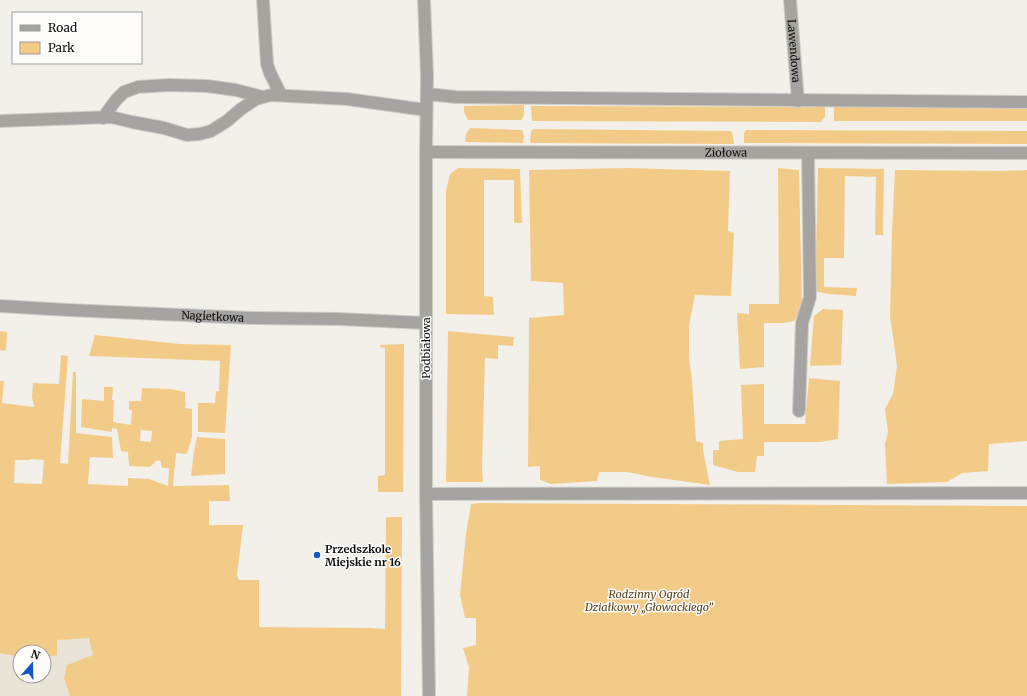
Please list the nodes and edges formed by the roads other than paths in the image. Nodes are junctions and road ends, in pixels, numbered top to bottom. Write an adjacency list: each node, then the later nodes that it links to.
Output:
1 (263, 0): 5 (street)
2 (424, 0): 4 (street, Podbiałowa)
3 (790, 0): 7 (street, Lawendowa)
4 (427, 94): 7 (street); 9 (street, Podbiałowa)
5 (281, 95): 6 (street); 9 (street)
6 (263, 97): 10 (street); 10 (street)
7 (798, 101): 8 (street)
8 (1027, 102)
9 (426, 110): 12 (street, Podbiałowa)
10 (103, 118): 11 (street)
11 (0, 121)
12 (426, 152): 13 (street, Ziołowa); 16 (street, Podbiałowa)
13 (808, 153): 14 (street, Ziołowa); 17 (street)
14 (1027, 154)
15 (0, 306): 16 (street, Nagietkowa)
16 (426, 323): 19 (street, Podbiałowa)
17 (799, 411)
18 (1027, 493): 19 (street)
19 (426, 494): 20 (street, Podbiałowa)
20 (429, 696)

